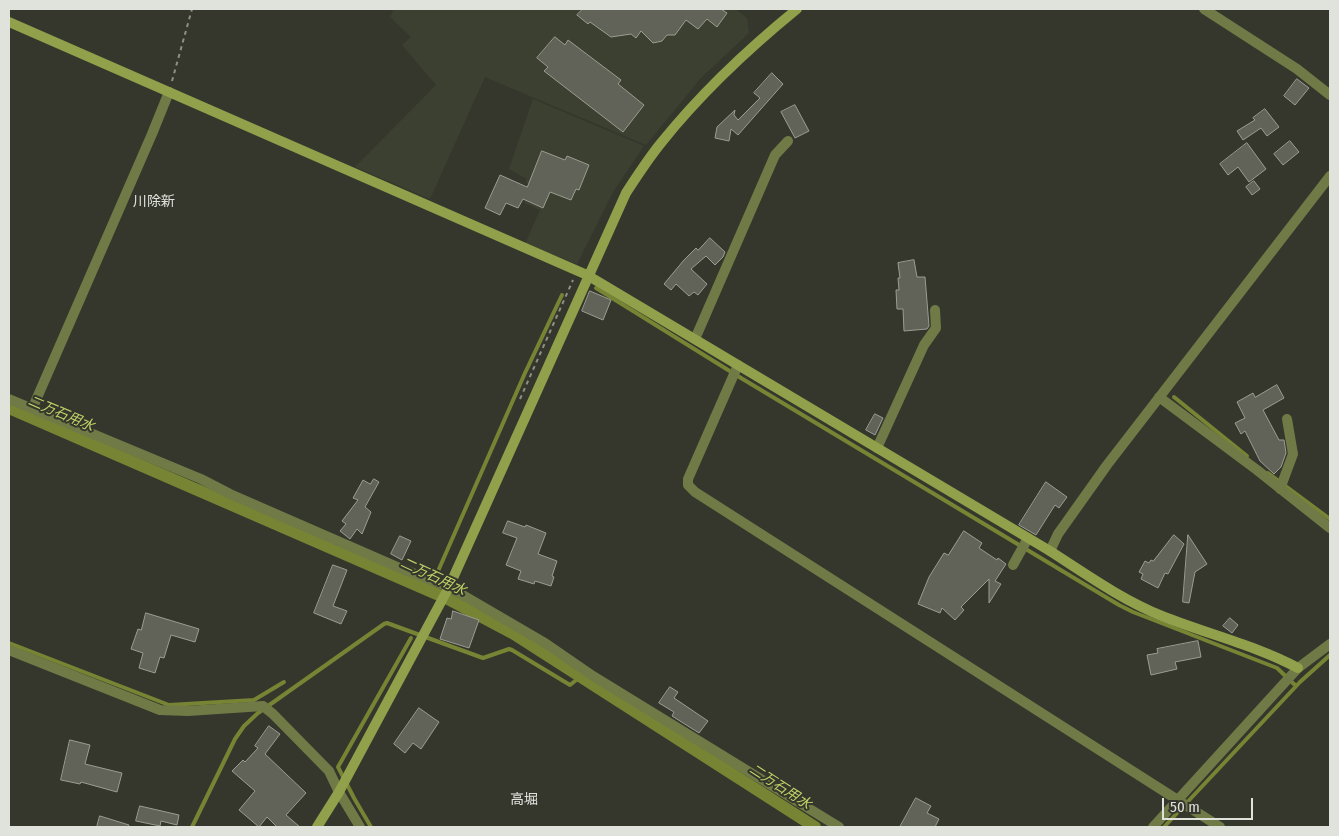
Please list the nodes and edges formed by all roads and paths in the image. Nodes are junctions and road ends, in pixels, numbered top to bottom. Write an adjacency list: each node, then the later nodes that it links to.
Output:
1 (192, 9): 5 (path)
2 (797, 9): 9 (street)
3 (1204, 9): 6 (street)
4 (9, 22): 5 (street)
5 (169, 92): 9 (street); 15 (street)
6 (1330, 95)
7 (788, 142): 11 (street)
8 (1330, 176): 13 (street)
9 (587, 275): 11 (street); 23 (street)
10 (935, 310): 17 (street)
11 (695, 339): 12 (street)
12 (738, 365): 17 (street); 28 (street)
13 (1159, 398): 18 (street); 21 (street)
14 (9, 399): 15 (street)
15 (33, 407): 23 (street)
16 (1287, 419): 18 (street)
17 (878, 448): 20 (street)
18 (1280, 489): 19 (street)
19 (1330, 528)
20 (1028, 538): 21 (street); 22 (street)
21 (1050, 551): 26 (street)
22 (1013, 565)
23 (449, 586): 27 (street); 31 (street)
24 (1330, 644): 26 (street)
25 (9, 650): 27 (street)
26 (1298, 668): 28 (street)
27 (339, 792): 29 (street); 30 (street)
28 (1179, 801): 32 (street); 33 (street)
29 (317, 827)
30 (360, 827)
31 (838, 827)
32 (1153, 827)
33 (1220, 827)

